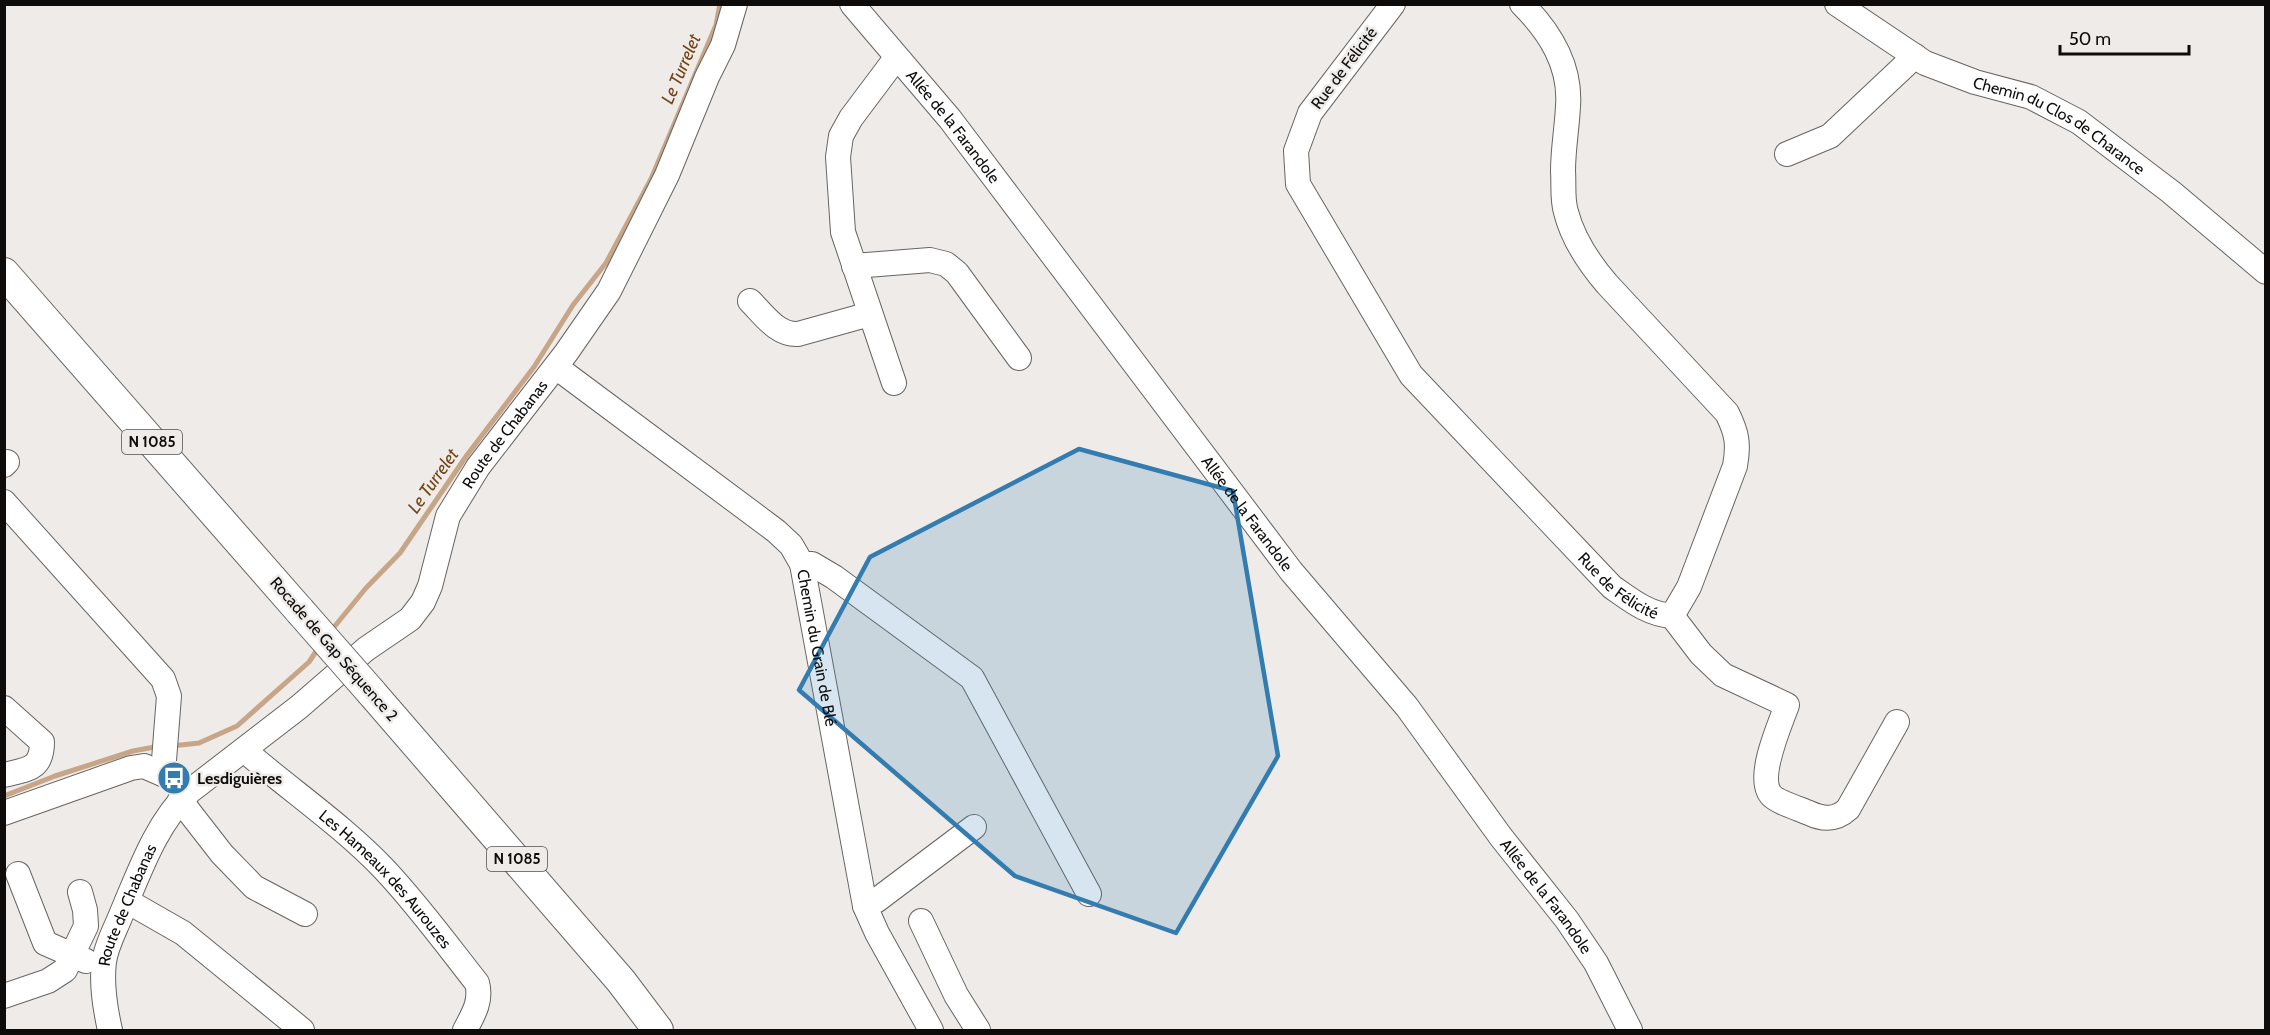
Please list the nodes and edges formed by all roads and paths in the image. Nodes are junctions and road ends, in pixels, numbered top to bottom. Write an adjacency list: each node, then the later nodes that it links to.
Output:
1 (735, 4): 15 (street, Route de Chabanas)
2 (852, 4): 7 (street, Allée de la Farandole)
3 (1393, 4): 19 (street, Rue de Félicité)
4 (1522, 4): 19 (street, Rue de Félicité)
5 (1837, 4): 6 (street, Chemin du Clos de Charance)
6 (1915, 56): 8 (street); 10 (street, Chemin du Clos de Charance)
7 (896, 58): 9 (street); 44 (street, Allée de la Farandole)
8 (1787, 154)
9 (854, 266): 13 (street); 14 (street)
10 (2265, 272)
11 (4, 273): 41 (main road, Rocade de Gap Séquence 2 / N 1085, bridge)
12 (750, 301): 13 (street)
13 (870, 314): 16 (street)
14 (1019, 358)
15 (555, 367): 18 (street, Chemin du Grain de Blé); 22 (street, Route de Chabanas)
16 (894, 383)
17 (4, 502): 23 (street)
18 (802, 564): 30 (street); 32 (street, Chemin du Grain de Blé)
19 (1672, 616): 21 (street)
20 (4, 708): 24 (street)
21 (1897, 722)
22 (244, 750): 25 (street, Route de Chabanas); 40 (street, Les Hameaux des Aurouzes)
23 (166, 754): 25 (street); 26 (street)
24 (4, 775)
25 (185, 796): 31 (street, Route de Chabanas); 33 (street)
26 (4, 813)
27 (974, 827): 32 (street)
28 (18, 874): 35 (street)
29 (80, 892): 35 (street)
30 (1089, 894)
31 (127, 901): 36 (street, Route de Chabanas); 39 (street)
32 (865, 906): 42 (street, Chemin du Grain de Blé)
33 (306, 914)
34 (921, 921): 43 (street)
35 (73, 956): 36 (street); 37 (street)
36 (104, 964): 38 (street, Route de Chabanas)
37 (4, 996)
38 (110, 1030)
39 (302, 1030)
40 (465, 1030)
41 (658, 1030)
42 (931, 1030)
43 (978, 1030)
44 (1630, 1030)

